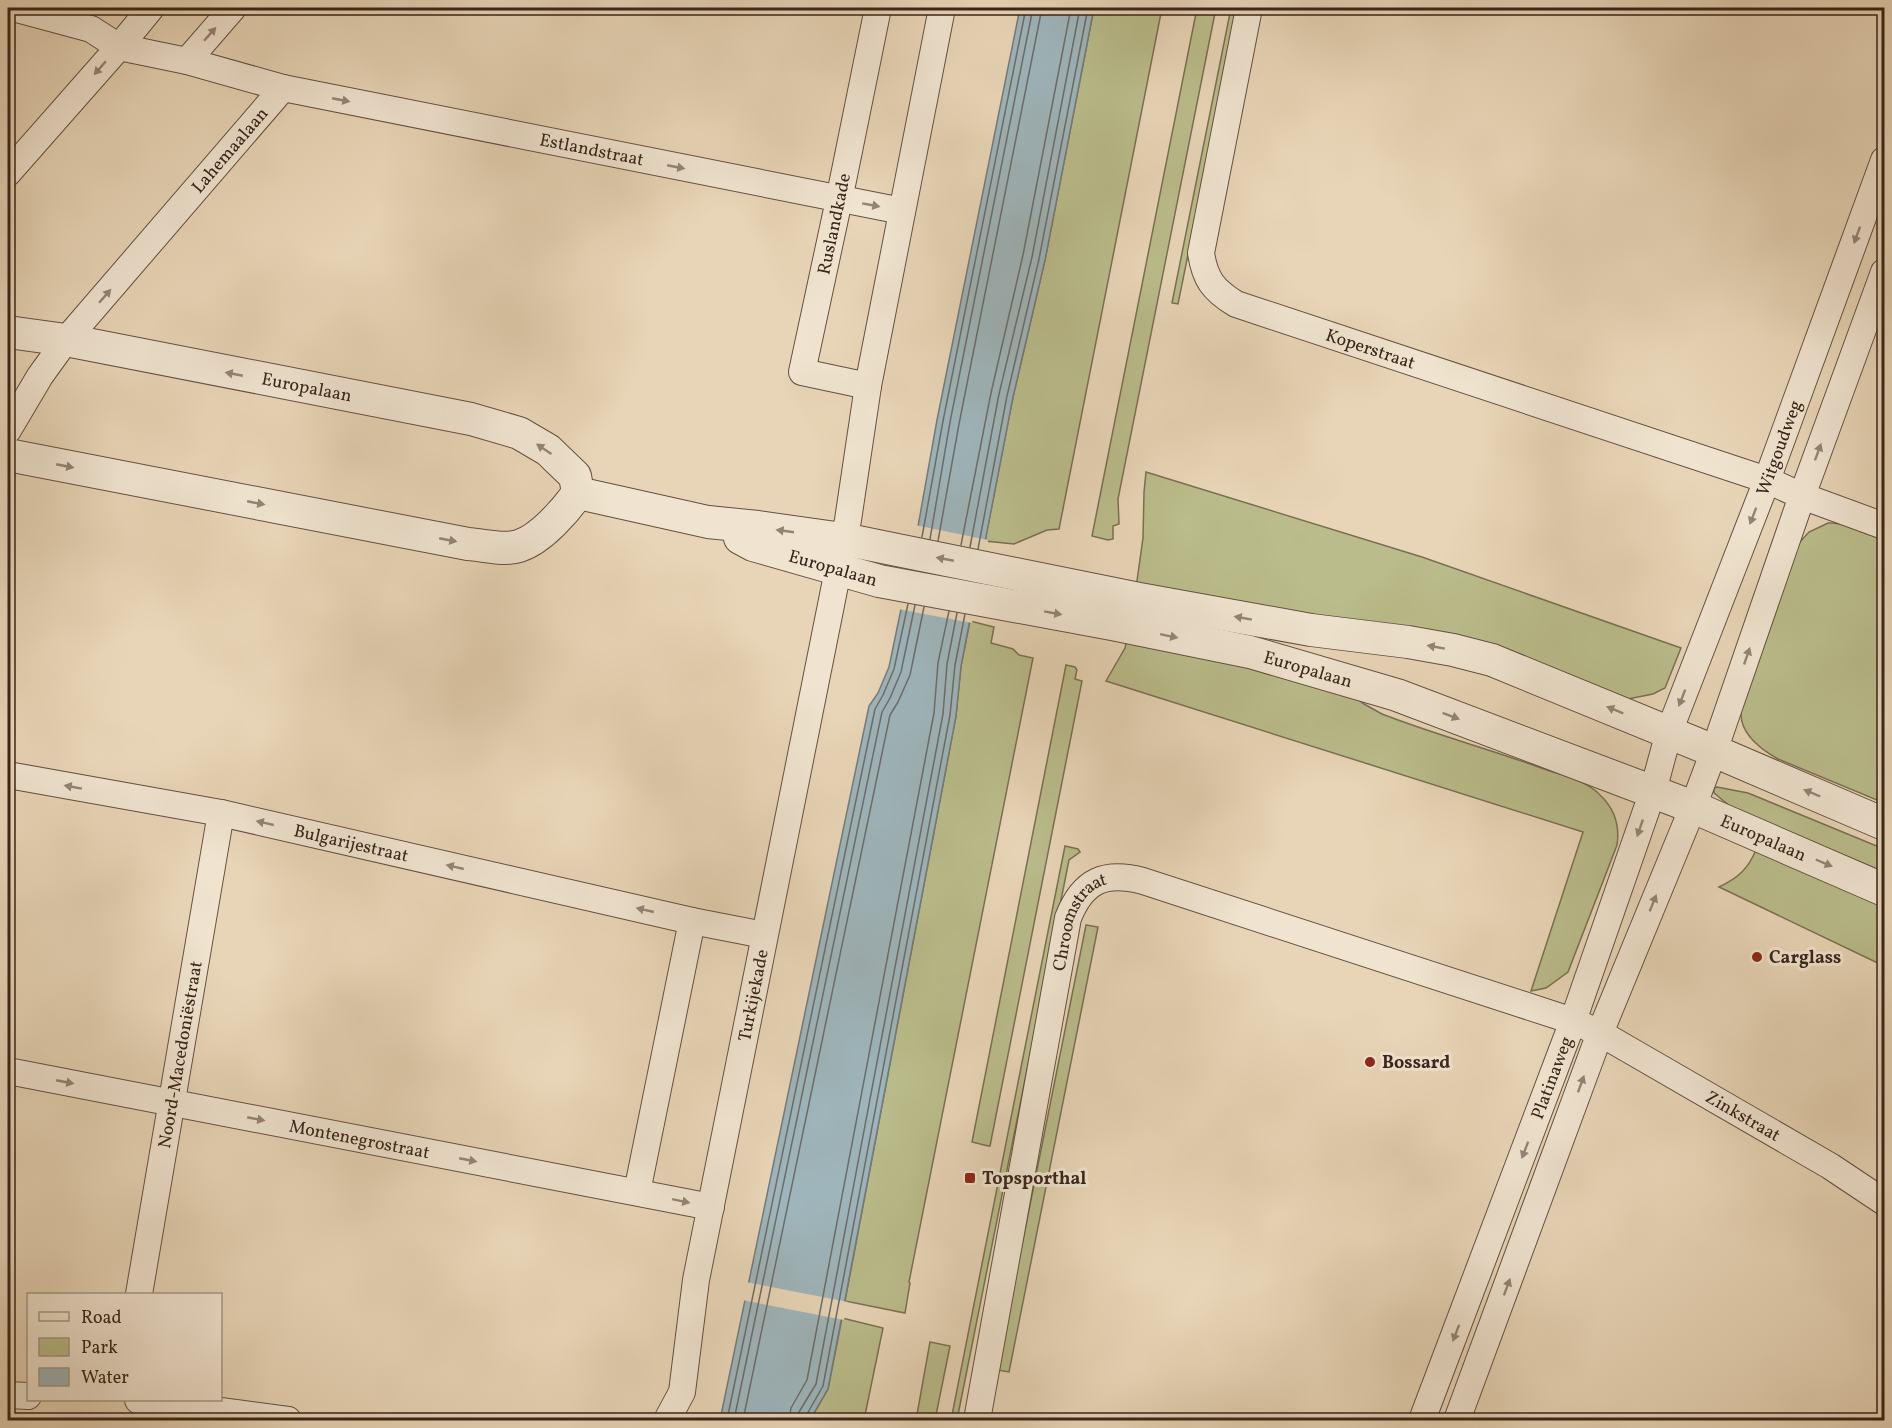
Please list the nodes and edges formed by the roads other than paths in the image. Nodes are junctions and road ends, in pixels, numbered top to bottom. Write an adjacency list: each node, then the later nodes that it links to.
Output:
1 (13, 8): 7 (street)
2 (151, 8): 7 (street)
3 (233, 8): 8 (street, one-way to 3)
4 (878, 8): 12 (street, Ruslandkade)
5 (942, 8): 13 (street)
6 (1249, 8): 20 (street, Koperstraat)
7 (119, 47): 8 (street, Lahemaalaan); 11 (street, one-way to 11)
8 (187, 61): 9 (street, Lahemaalaan)
9 (283, 88): 12 (street, Estlandstraat, one-way to 12); 16 (street, Lahemaalaan, one-way to 9)
10 (1884, 160): 20 (street, Witgoudweg, one-way to 20)
11 (8, 174)
12 (839, 200): 13 (street, Estlandstraat, one-way to 13); 17 (street, Ruslandkade)
13 (902, 211): 17 (street)
14 (1884, 272): 22 (street, one-way to 14)
15 (8, 332): 16 (street, Europalaan)
16 (66, 340): 18 (street, Lahemaalaan); 21 (street, Europalaan, one-way to 16)
17 (868, 386): 24 (street)
18 (8, 430)
19 (8, 455): 21 (street, one-way to 21)
20 (1767, 480): 22 (street, Koperstraat); 25 (street, Witgoudweg, one-way to 25)
21 (578, 493): 24 (street, Europalaan)
22 (1802, 496): 23 (street, Koperstraat); 26 (street, one-way to 22)
23 (1884, 526)
24 (840, 554): 25 (street, Europalaan, one-way to 24); 28 (street, Europalaan, one-way to 28); 34 (street, Turkijekade)
25 (1669, 732): 26 (street, Europalaan); 28 (street, Platinaweg)
26 (1714, 751): 29 (street, Platinaweg); 31 (street, Europalaan, one-way to 26)
27 (8, 775): 30 (street, Bulgarijestraat, one-way to 27)
28 (1653, 791): 29 (street, Europalaan); 35 (street, Platinaweg, one-way to 35)
29 (1693, 807): 32 (street, Europalaan, one-way to 32); 36 (street, Platinaweg, one-way to 29)
30 (220, 813): 33 (street, Bulgarijestraat, one-way to 30); 38 (street, Noord-Macedoniëstraat)
31 (1884, 824)
32 (1884, 890)
33 (692, 921): 34 (street, Bulgarijestraat); 39 (street)
34 (764, 935): 41 (street, Turkijekade)
35 (1574, 1021): 36 (street, Chroomstraat); 48 (street, Chroomstraat); 49 (street, Platinaweg, one-way to 49)
36 (1600, 1033): 40 (street, Zinkstraat); 50 (street, Platinaweg, one-way to 36)
37 (8, 1071): 38 (street, Montenegrostraat, one-way to 38)
38 (172, 1103): 39 (street, Montenegrostraat, one-way to 39); 42 (street, Noord-Macedoniëstraat)
39 (637, 1192): 41 (street, Montenegrostraat, one-way to 41)
40 (1884, 1202)
41 (711, 1207): 47 (street, Turkijekade)
42 (139, 1293)
43 (8, 1395): 44 (street)
44 (27, 1396)
45 (146, 1401): 46 (street)
46 (288, 1420)
47 (667, 1420)
48 (977, 1420)
49 (1422, 1420)
50 (1457, 1420)

